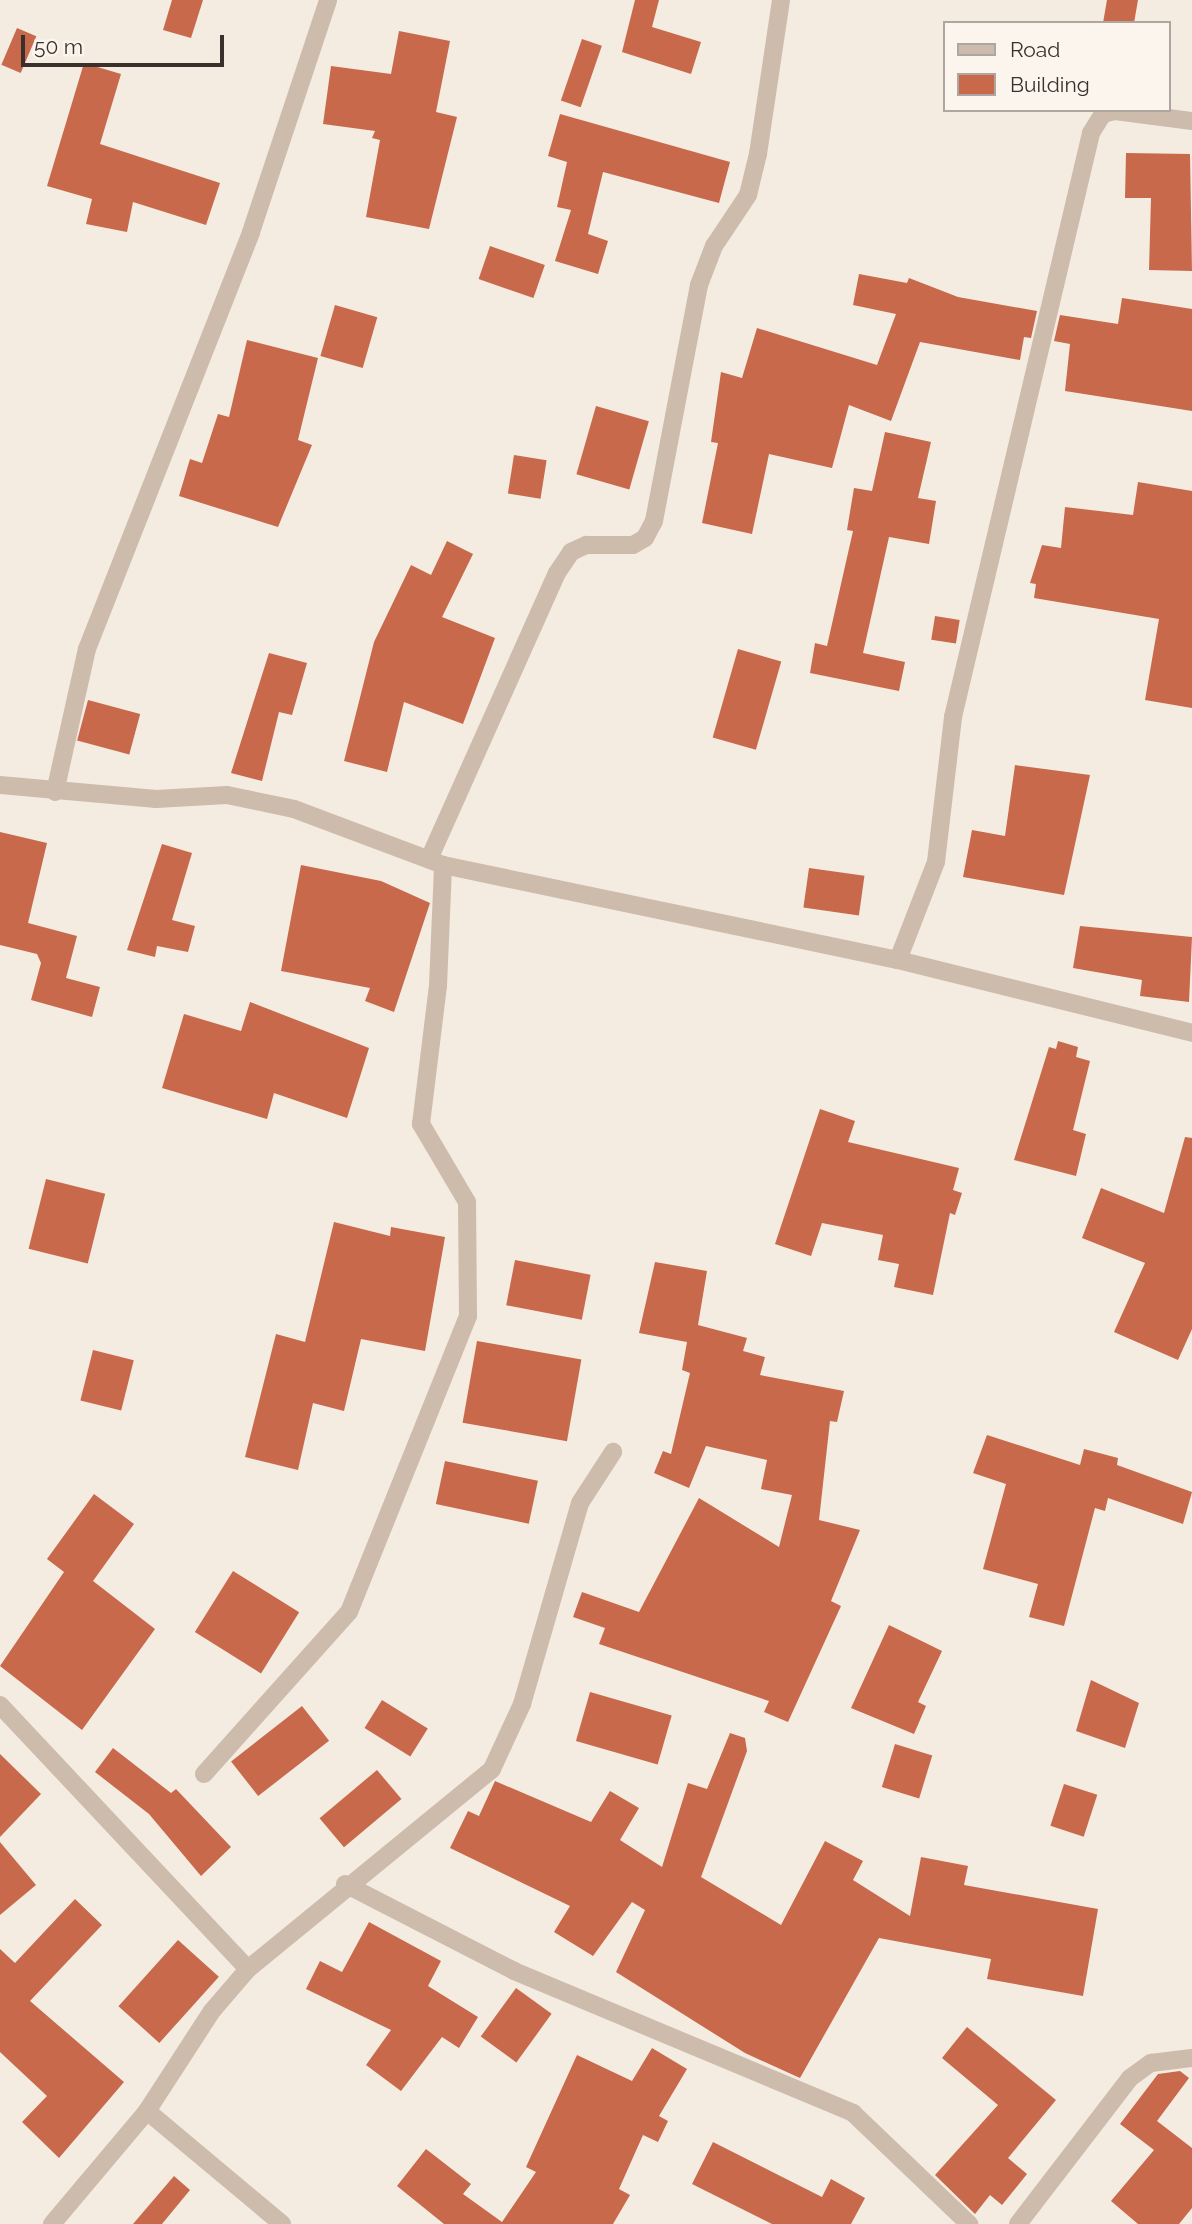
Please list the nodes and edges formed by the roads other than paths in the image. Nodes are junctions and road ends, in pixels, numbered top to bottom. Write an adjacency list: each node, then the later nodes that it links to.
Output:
1 (328, 0): 7 (street)
2 (781, 0): 8 (street)
3 (1111, 112): 9 (street)
4 (1123, 112): 5 (street)
5 (1192, 121)
6 (0, 785): 7 (street)
7 (55, 792): 8 (street)
8 (436, 862): 9 (street); 13 (street)
9 (898, 960): 10 (street)
10 (1192, 1032)
11 (613, 1452): 14 (street)
12 (0, 1705): 15 (street)
13 (204, 1774)
14 (345, 1884): 15 (street); 20 (street)
15 (248, 1969): 17 (street)
16 (1192, 2058): 21 (street)
17 (147, 2111): 18 (street); 19 (street)
18 (52, 2224)
19 (282, 2224)
20 (969, 2224)
21 (1018, 2224)

